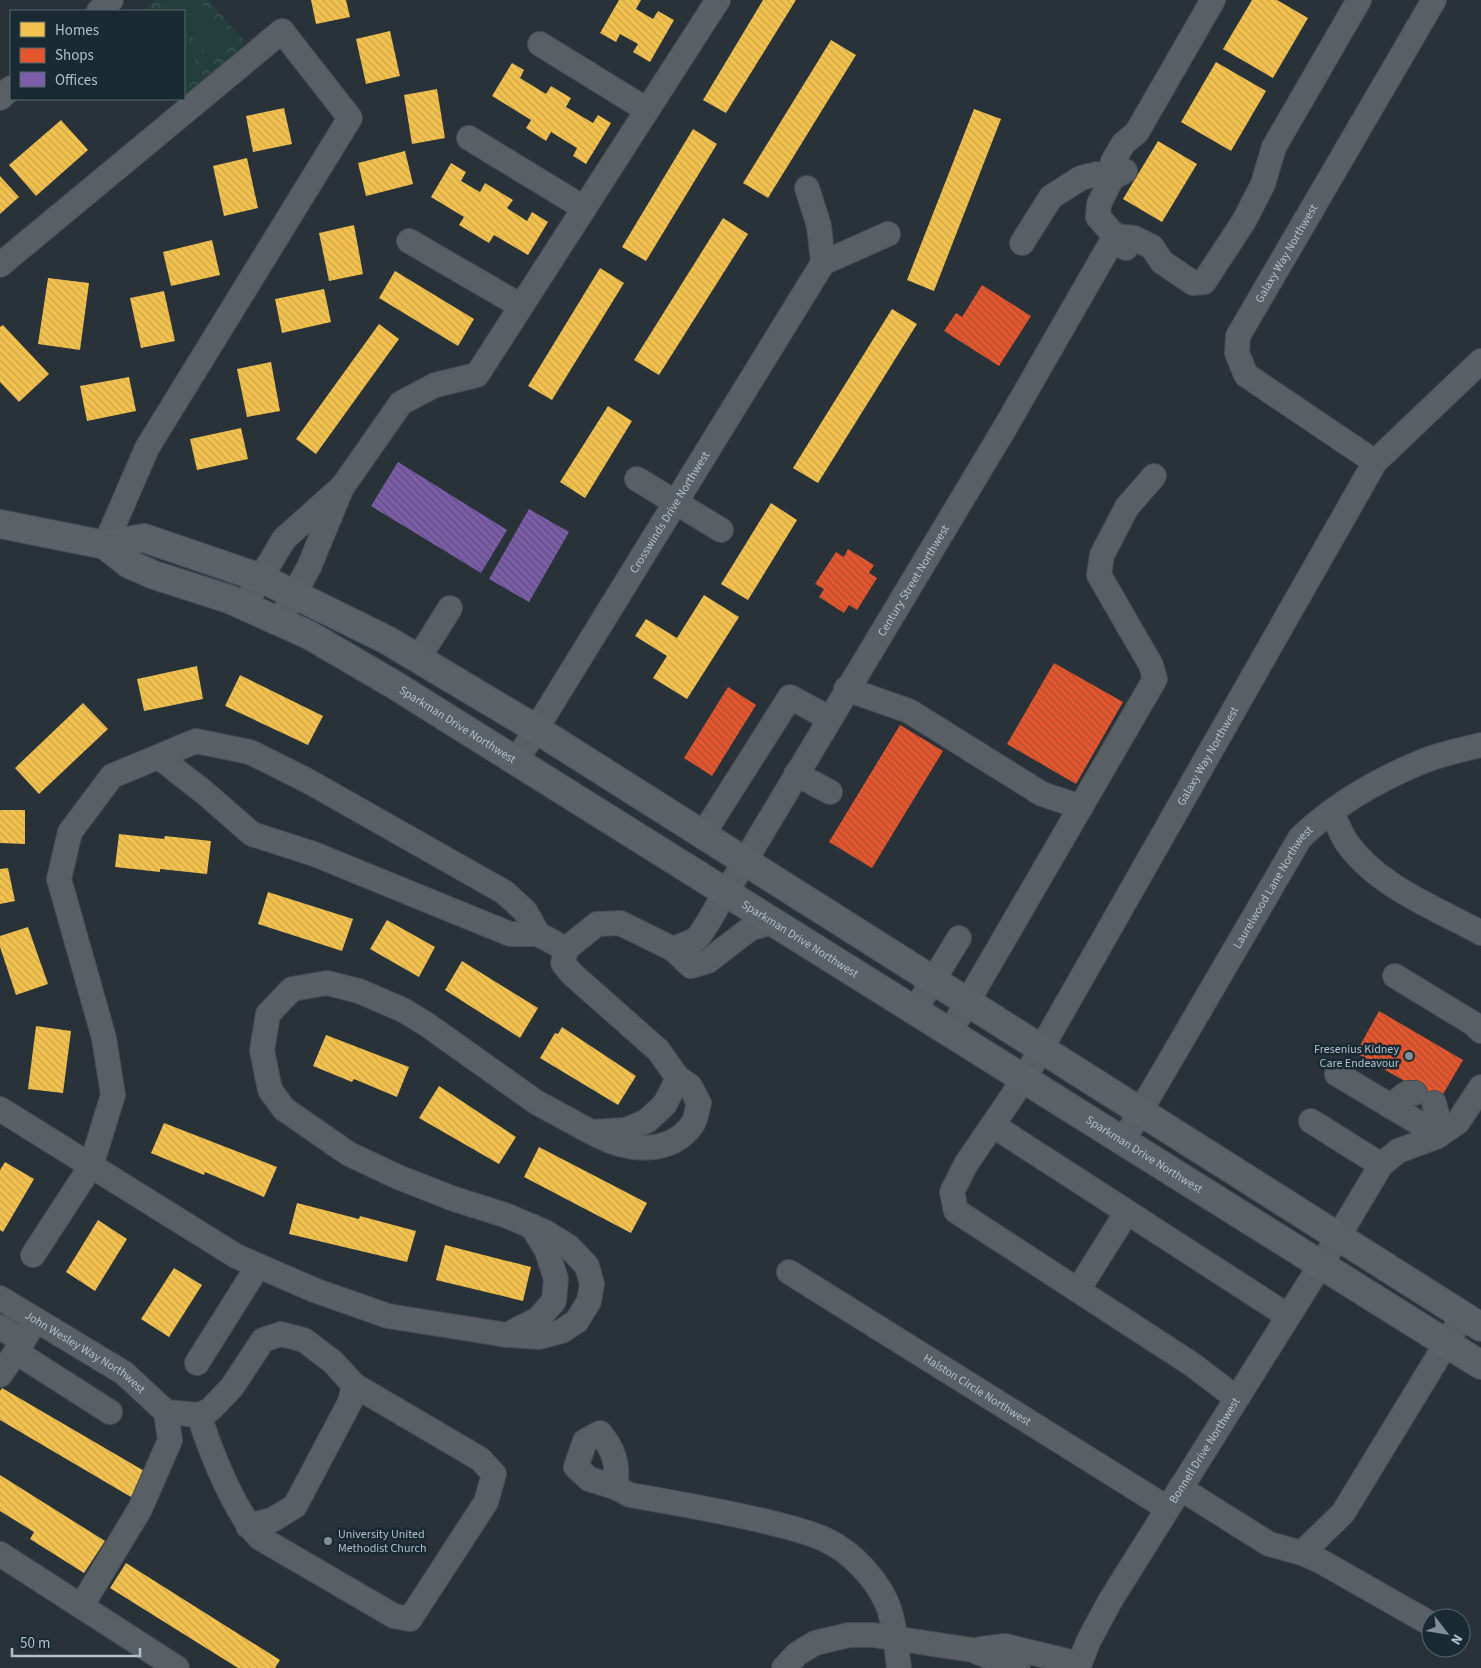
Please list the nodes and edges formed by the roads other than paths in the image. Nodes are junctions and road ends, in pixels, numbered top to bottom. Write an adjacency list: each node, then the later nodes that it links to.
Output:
1 (111, 0): 6 (street)
2 (1213, 0): 12 (street)
3 (1359, 0): 16 (street)
4 (1434, 0): 23 (street, Galaxy Way Northwest)
5 (712, 2): 10 (street)
6 (99, 10)
7 (540, 44): 10 (street)
8 (10, 89): 9 (street)
9 (0, 98)
10 (647, 110): 14 (street)
11 (469, 138): 14 (street)
12 (1112, 178): 16 (street); 18 (street)
13 (807, 188): 19 (street)
14 (584, 208): 21 (street)
15 (888, 234): 19 (street)
16 (1115, 236): 37 (street, Century Street Northwest)
17 (409, 241): 21 (street)
18 (1022, 243)
19 (823, 263): 27 (street, Crosswinds Drive Northwest)
20 (0, 265): 30 (street)
21 (521, 306): 26 (street)
22 (1481, 361): 23 (street, Galaxy Way Northwest)
23 (1375, 462): 62 (street, Galaxy Way Northwest)
24 (1154, 476): 45 (street)
25 (637, 479): 27 (street)
26 (343, 486): 31 (street); 32 (street)
27 (675, 502): 29 (street); 39 (street, Crosswinds Drive Northwest)
28 (0, 524): 30 (main road, Sparkman Drive Northwest)
29 (721, 530)
30 (105, 545): 31 (main road, Sparkman Drive Northwest); 33 (main road, Sparkman Drive Northwest)
31 (260, 578): 32 (main road, Sparkman Drive Northwest); 33 (street)
32 (293, 596): 35 (street); 36 (main road, Sparkman Drive Northwest)
33 (244, 606): 35 (main road, Sparkman Drive Northwest)
34 (450, 608): 36 (street)
35 (279, 622): 42 (main road, Sparkman Drive Northwest)
36 (418, 659): 39 (main road, Sparkman Drive Northwest)
37 (846, 690): 38 (street, Century Street Northwest); 45 (street)
38 (829, 718): 43 (street, Century Street Northwest); 47 (street)
39 (536, 729): 42 (street, Crosswinds Drive Northwest); 47 (main road, Sparkman Drive Northwest)
40 (1481, 745): 46 (street, Laurelwood Lane Northwest)
41 (159, 757): 52 (street); 52 (street); 76 (street)
42 (517, 760): 49 (main road, Sparkman Drive Northwest)
43 (796, 774): 44 (street); 48 (street, Century Street Northwest)
44 (830, 792)
45 (1081, 807): 58 (street)
46 (1332, 812): 51 (street); 69 (street, Laurelwood Lane Northwest)
47 (702, 836): 48 (main road, Sparkman Drive Northwest)
48 (743, 862): 49 (street, Century Street Northwest); 57 (main road, Sparkman Drive Northwest)
49 (727, 891): 50 (main road, Sparkman Drive Northwest); 55 (street, Century Street Northwest)
50 (775, 922): 55 (street); 59 (main road, Sparkman Drive Northwest)
51 (1481, 933)
52 (538, 934): 54 (street)
53 (959, 938): 57 (street)
54 (566, 949): 55 (street); 64 (street)
55 (673, 949)
56 (1395, 976): 60 (street)
57 (932, 981): 58 (main road, Sparkman Drive Northwest); 59 (street)
58 (967, 1003): 61 (street); 62 (main road, Sparkman Drive Northwest)
59 (916, 1010): 61 (main road, Sparkman Drive Northwest)
60 (1481, 1031)
61 (950, 1032): 65 (main road, Sparkman Drive Northwest)
62 (1041, 1050): 65 (street, Galaxy Way Northwest); 69 (main road, Sparkman Drive Northwest)
63 (1337, 1074): 67 (street)
64 (678, 1078): 72 (street); 72 (street)
65 (1024, 1079): 71 (street, Galaxy Way Northwest); 74 (main road, Sparkman Drive Northwest)
66 (1481, 1087): 73 (street)
67 (1390, 1106): 73 (street); 73 (street)
68 (0, 1110): 76 (street)
69 (1139, 1112): 74 (street, Laurelwood Lane Northwest); 79 (main road, Sparkman Drive Northwest)
70 (1311, 1121): 75 (street)
71 (994, 1126): 77 (street); 84 (street, Galaxy Way Northwest)
72 (591, 1132): 78 (street)
73 (1436, 1134): 75 (street)
74 (1123, 1141): 81 (main road, Sparkman Drive Northwest)
75 (1381, 1165): 79 (street, Bonnell Drive Northwest)
76 (91, 1166): 80 (street); 82 (street)
77 (1127, 1212): 84 (street); 86 (street)
78 (532, 1226): 90 (street); 90 (street)
79 (1338, 1237): 81 (street, Bonnell Drive Northwest); 88 (main road, Sparkman Drive Northwest)
80 (32, 1255)
81 (1321, 1265): 86 (street, Bonnell Drive Northwest); 91 (main road, Sparkman Drive Northwest)
82 (258, 1266): 90 (street); 93 (street)
83 (789, 1272): 103 (street, Halston Circle Northwest)
84 (1078, 1290): 97 (street, Galaxy Way Northwest)
85 (0, 1298): 87 (street, John Wesley Way Northwest)
86 (1288, 1316): 97 (street, Bonnell Drive Northwest)
87 (36, 1320): 92 (street); 99 (street, John Wesley Way Northwest)
88 (1472, 1322): 91 (street)
89 (0, 1327): 92 (street)
90 (507, 1335)
91 (1447, 1344): 94 (main road, Sparkman Drive Northwest); 105 (street)
92 (20, 1346): 95 (street); 98 (street)
93 (197, 1363)
94 (1481, 1365)
95 (0, 1375)
96 (354, 1385): 100 (street); 104 (street); 104 (street)
97 (1236, 1398): 102 (street, Bonnell Drive Northwest)
98 (110, 1412)
99 (166, 1412): 100 (street); 107 (street)
100 (199, 1415): 104 (street)
101 (615, 1487): 109 (street)
102 (1180, 1488): 103 (street, Bonnell Drive Northwest); 105 (street)
103 (1167, 1508): 111 (street, Bonnell Drive Northwest)
104 (248, 1526)
105 (1302, 1553): 108 (street)
106 (0, 1554): 107 (street)
107 (82, 1605): 112 (street)
108 (1421, 1618)
109 (895, 1638): 110 (street); 113 (street); 114 (street)
110 (972, 1650): 111 (street); 115 (street)
111 (1079, 1666)
112 (177, 1668)
113 (784, 1668)
114 (899, 1668)
115 (1018, 1668)

